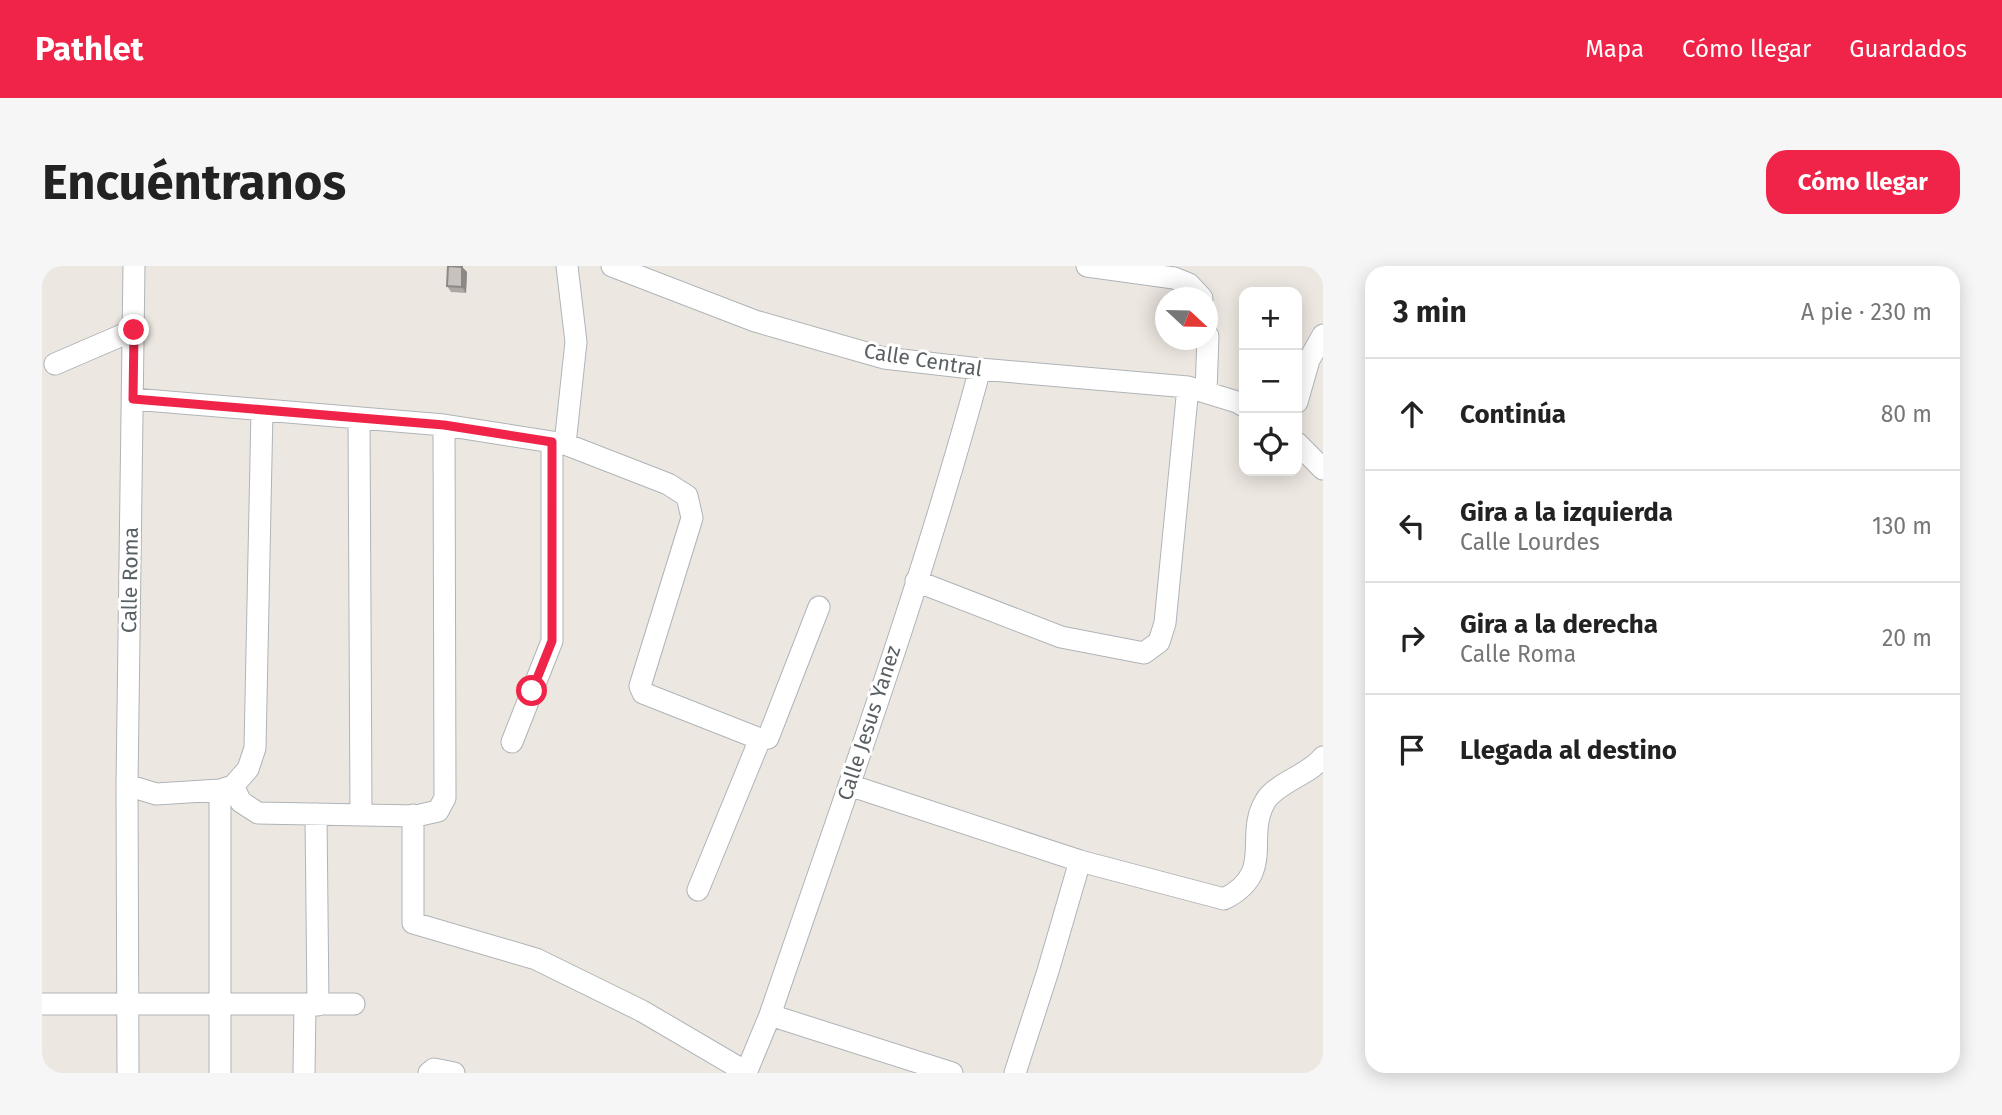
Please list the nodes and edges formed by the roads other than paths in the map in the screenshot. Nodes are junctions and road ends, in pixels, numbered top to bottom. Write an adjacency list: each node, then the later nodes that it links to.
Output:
1 (134, 266): 6 (street, Calle Roma)
2 (567, 266): 19 (street)
3 (612, 266): 11 (street, Calle Central)
4 (1087, 266): 5 (street)
5 (1192, 287)
6 (134, 330): 10 (street); 14 (street, Calle Roma)
7 (1323, 334): 9 (street)
8 (1205, 350): 12 (street)
9 (1316, 362): 13 (street)
10 (55, 364)
11 (979, 369): 12 (street, Calle Central); 22 (street, Calle Jesus Yanez)
12 (1197, 390): 15 (street, Calle Central); 22 (street)
13 (1302, 391)
14 (133, 399): 16 (street); 27 (street, Calle Roma)
15 (1239, 403)
16 (262, 410): 17 (street); 29 (street)
17 (359, 418): 18 (street); 31 (street)
18 (444, 425): 19 (street); 32 (street)
19 (558, 443): 24 (street); 25 (street)
20 (1302, 448): 21 (street)
21 (1323, 469)
22 (916, 582): 28 (street, Calle Jesus Yanez)
23 (818, 607): 24 (street)
24 (760, 739): 34 (street)
25 (512, 742)
26 (1323, 757): 33 (street)
27 (127, 785): 29 (street); 35 (street, Calle Roma)
28 (849, 785): 33 (street); 40 (street, Calle Jesus Yanez)
29 (226, 788): 30 (street); 37 (street)
30 (316, 814): 31 (street); 39 (street)
31 (361, 815): 32 (street)
32 (413, 815): 46 (street)
33 (1080, 861): 48 (street)
34 (698, 890)
35 (128, 1003): 36 (street); 37 (street); 41 (street, Calle Roma)
36 (42, 1004)
37 (220, 1004): 39 (street); 42 (street)
38 (354, 1004): 39 (street)
39 (312, 1005): 43 (street)
40 (770, 1015): 46 (street, Calle Jesus Yanez); 47 (street)
41 (128, 1073)
42 (220, 1073)
43 (304, 1073)
44 (429, 1073): 45 (street)
45 (454, 1073)
46 (746, 1073)
47 (953, 1073)
48 (1015, 1073)

